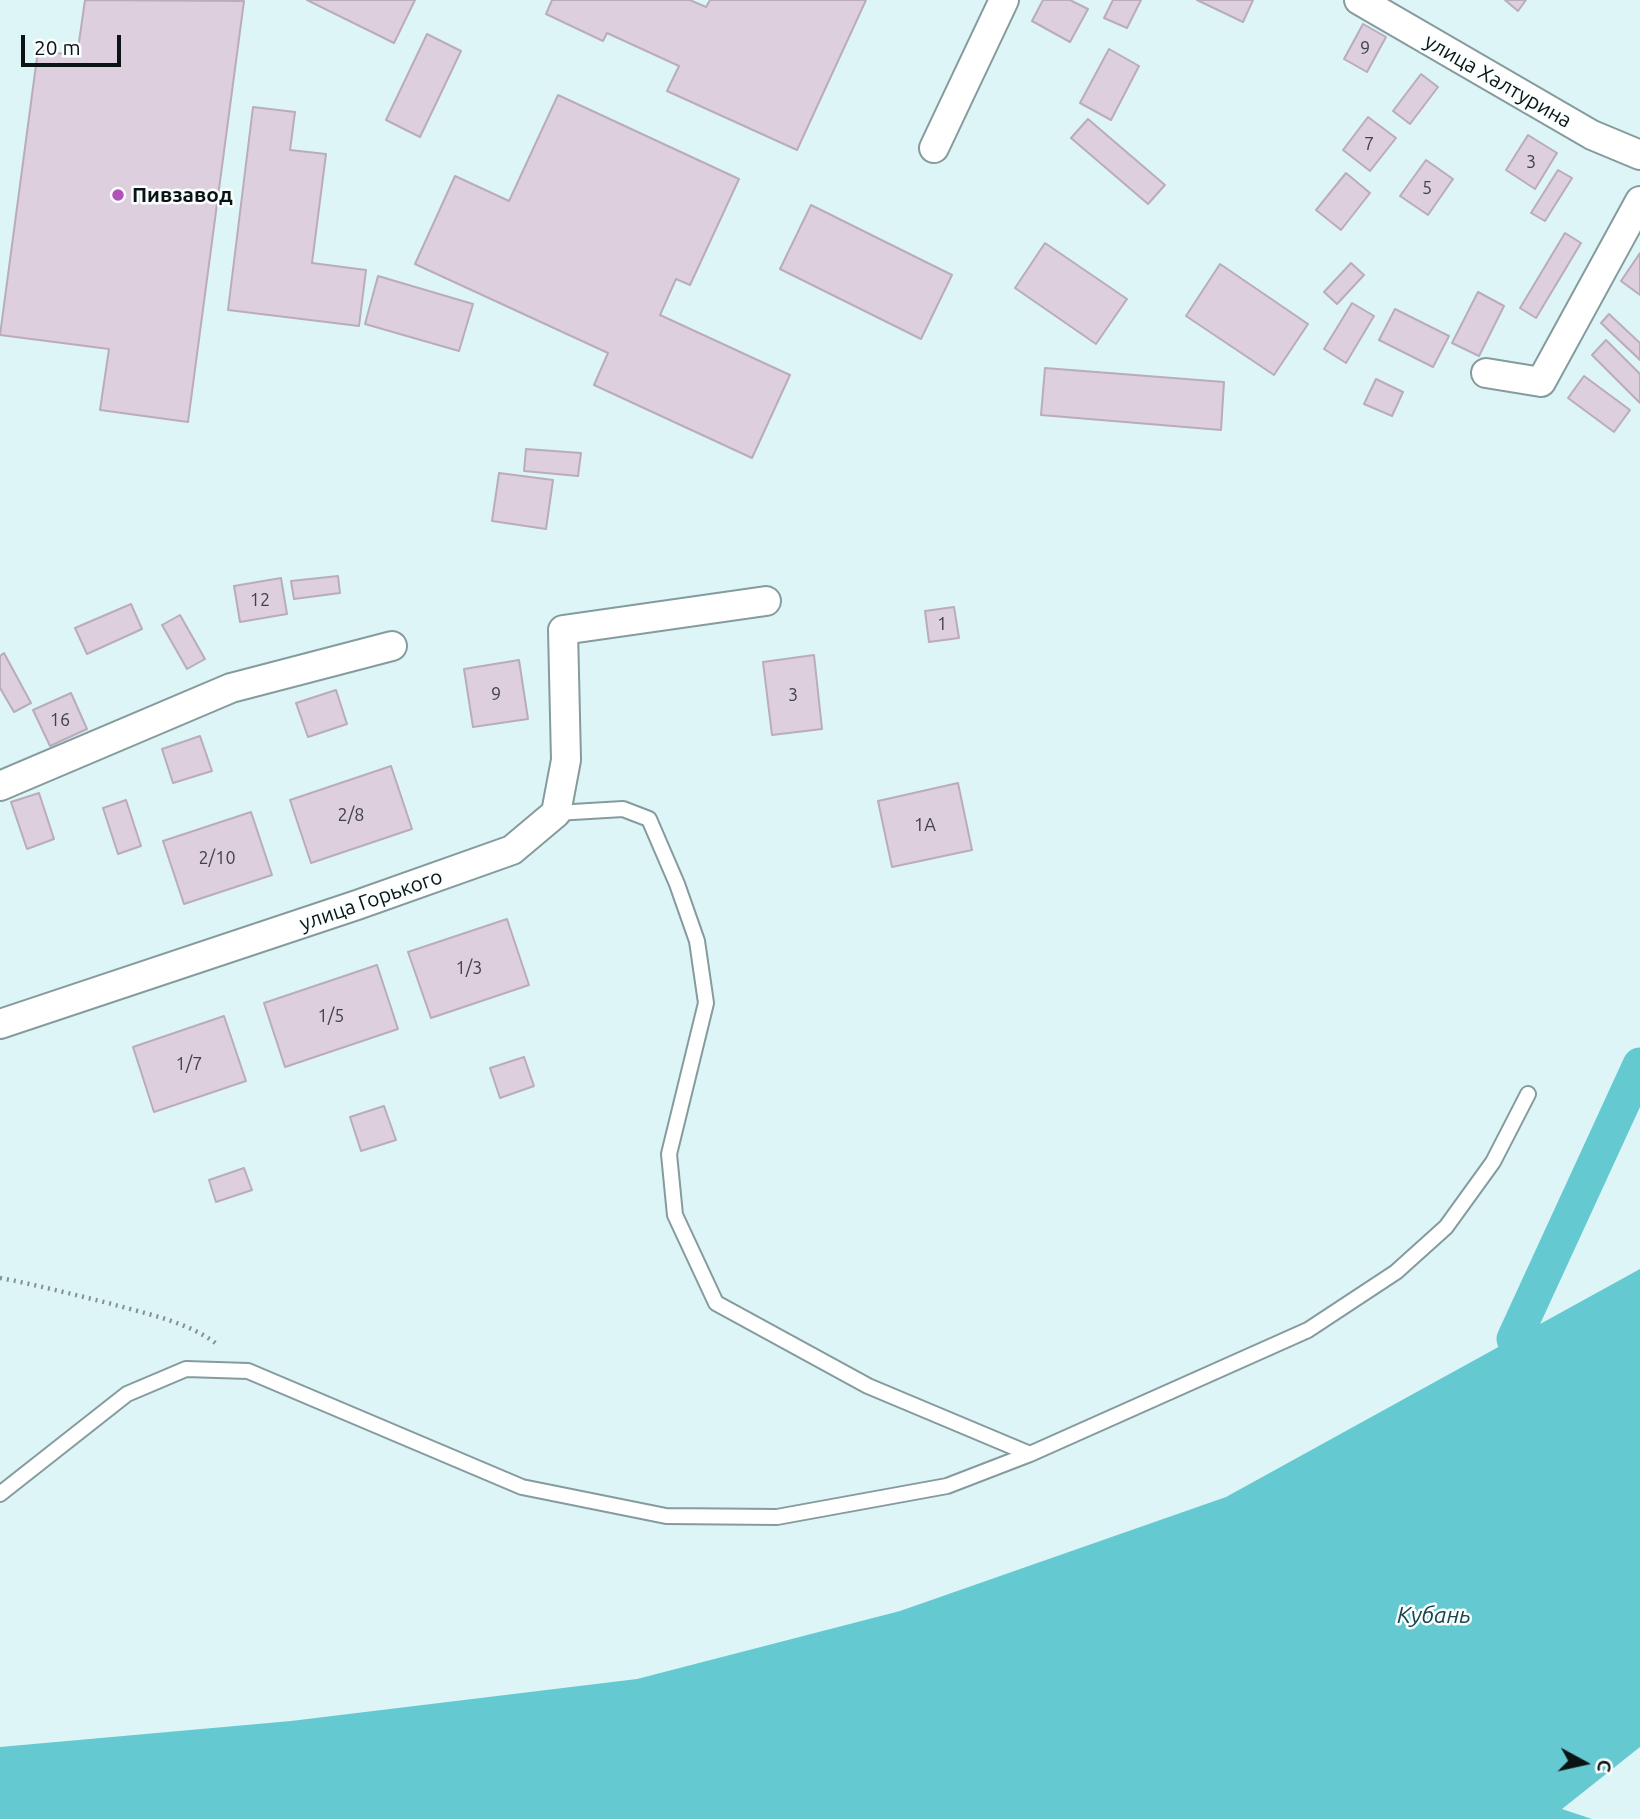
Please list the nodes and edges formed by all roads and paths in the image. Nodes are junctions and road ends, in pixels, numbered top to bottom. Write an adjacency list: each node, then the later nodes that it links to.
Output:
1 (1004, 0): 3 (street)
2 (1359, 0): 4 (street, улица Халтурина)
3 (934, 148)
4 (1640, 155)
5 (1640, 201): 6 (street)
6 (1486, 373)
7 (766, 601): 10 (street)
8 (392, 646): 9 (street)
9 (0, 786)
10 (556, 813): 11 (street, улица Горького); 15 (lane)
11 (0, 1024)
12 (1528, 1094): 15 (lane)
13 (0, 1278): 14 (path)
14 (248, 1371): 15 (lane); 16 (lane)
15 (1030, 1454)
16 (0, 1494)

